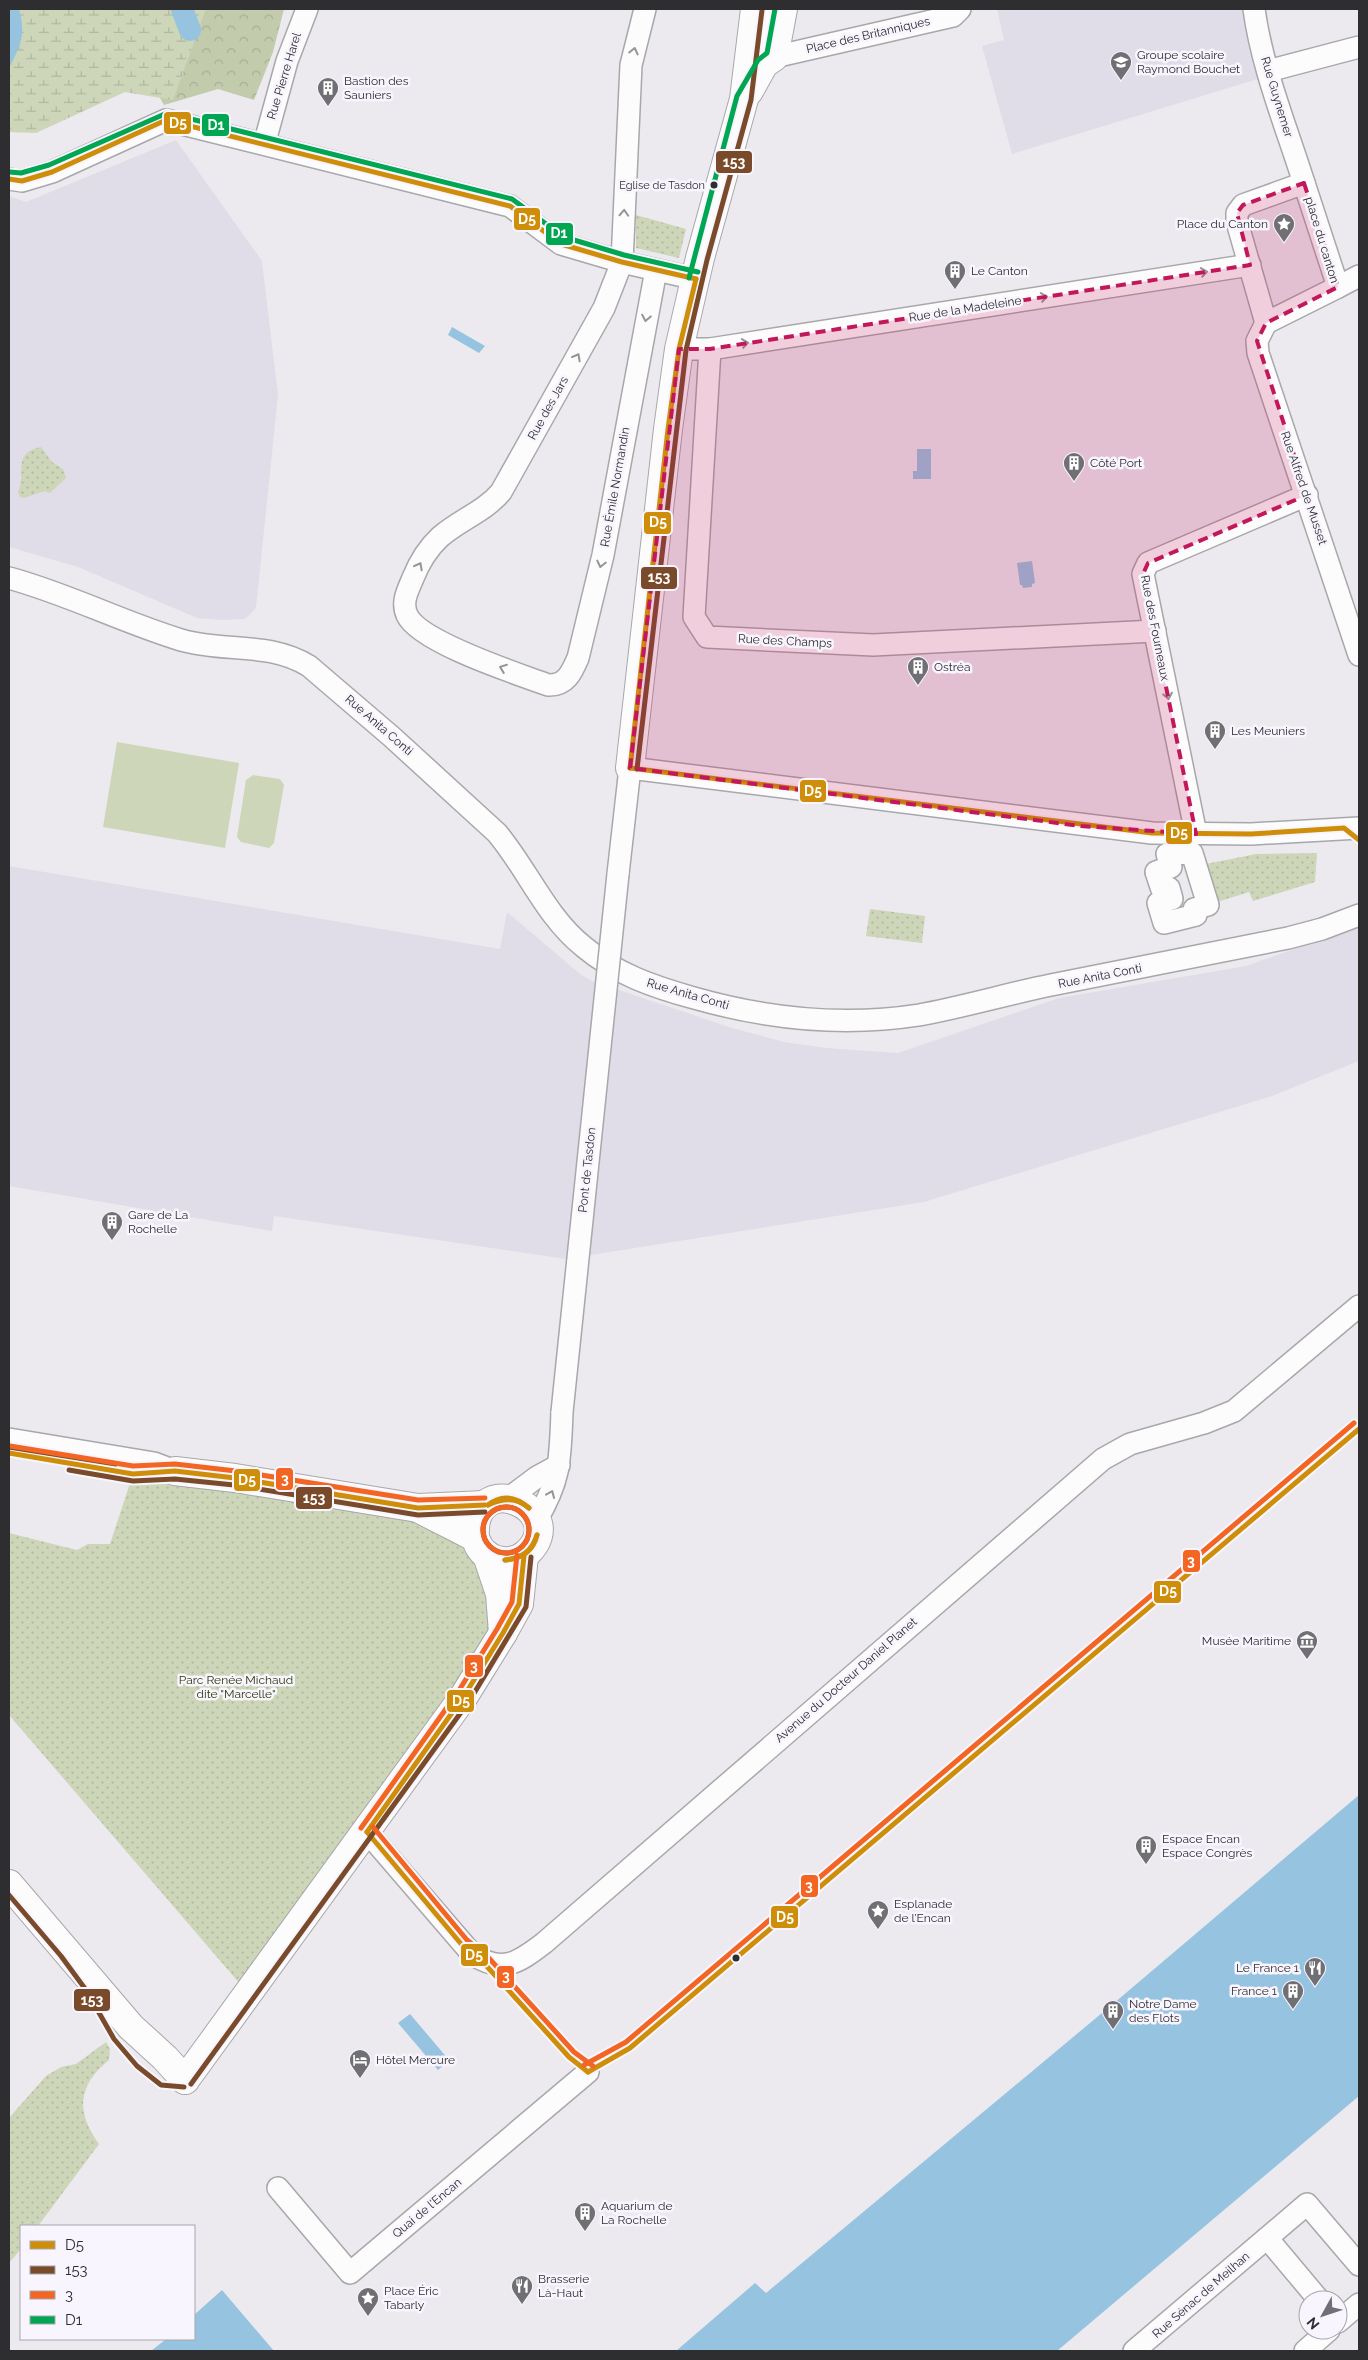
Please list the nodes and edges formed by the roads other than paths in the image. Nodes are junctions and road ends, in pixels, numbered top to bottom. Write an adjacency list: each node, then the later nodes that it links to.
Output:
1 (307, 9): 11 (street, Rue Pierre Harel)
2 (645, 9): 14 (street, Rue des Jars, one-way to 2)
3 (755, 9): 10 (main road)
4 (783, 9): 8 (main road)
5 (960, 9): 8 (street, Place des Britanniques)
6 (1254, 9): 9 (street, Rue Guynemer)
7 (1359, 47): 9 (street)
8 (774, 57): 10 (main road)
9 (1268, 71): 13 (street, Rue Guynemer)
10 (744, 99): 18 (main road)
11 (266, 144): 12 (street); 14 (street)
12 (9, 179)
13 (1304, 184): 15 (street, place du canton); 19 (street, place du canton)
14 (622, 262): 16 (street); 28 (street, Rue des Jars, one-way to 14)
15 (1250, 265): 20 (street, place du canton); 21 (street, Rue de la Madeleine, one-way to 15)
16 (656, 270): 18 (street); 28 (street, Rue Émile Normandin, one-way to 28)
17 (1359, 276): 19 (street)
18 (696, 279): 22 (main road)
19 (1338, 287): 20 (street, place du canton)
20 (1266, 323): 23 (street, Rue Alfred de Musset)
21 (710, 349): 22 (street, Rue de la Madeleine); 26 (street, Rue des Champs)
22 (679, 350): 29 (main road)
23 (1306, 495): 25 (street, Rue Alfred de Musset); 26 (street, Rue des Fourneaux)
24 (9, 578): 34 (street, Rue Anita Conti)
25 (1350, 595): 27 (street, Rue Alfred de Musset)
26 (1155, 631): 31 (street, Rue des Fourneaux, one-way to 31)
27 (1359, 655)
28 (548, 685)
29 (630, 768): 31 (street); 38 (street, Pont de Tasdon, bridge)
30 (1354, 832): 31 (street)
31 (1196, 834)
32 (1359, 902): 34 (street, Rue Anita Conti)
33 (1359, 915): 34 (street, Rue Anita Conti)
34 (1322, 929)
35 (1359, 1306): 46 (street, Avenue du Docteur Daniel Planet)
36 (9, 1439): 39 (street)
37 (9, 1453): 39 (street)
38 (559, 1465): 40 (street); 42 (street, Pont de Tasdon, one-way to 38)
39 (175, 1471): 41 (main road)
40 (497, 1501): 41 (main road); 42 (main road); 43 (main road)
41 (418, 1508): 43 (main road)
42 (536, 1521): 44 (main road)
43 (481, 1546): 44 (main road); 45 (main road)
44 (524, 1556): 45 (main road)
45 (504, 1633): 46 (main road)
46 (367, 1832): 48 (main road)
47 (9, 1884): 49 (main road)
48 (219, 2031): 49 (main road); 49 (main road)
49 (154, 2059)
50 (588, 2072): 51 (street, Quai de l'Encan)
51 (278, 2188)
52 (1267, 2238): 53 (street, Rue Sénac de Meilhan); 54 (street); 58 (street, Rue Sénac de Meilhan)
53 (1359, 2265)
54 (1311, 2290)
55 (1359, 2304): 56 (street)
56 (1348, 2313)
57 (1318, 2340): 59 (street)
58 (1134, 2351)
59 (1305, 2351)

